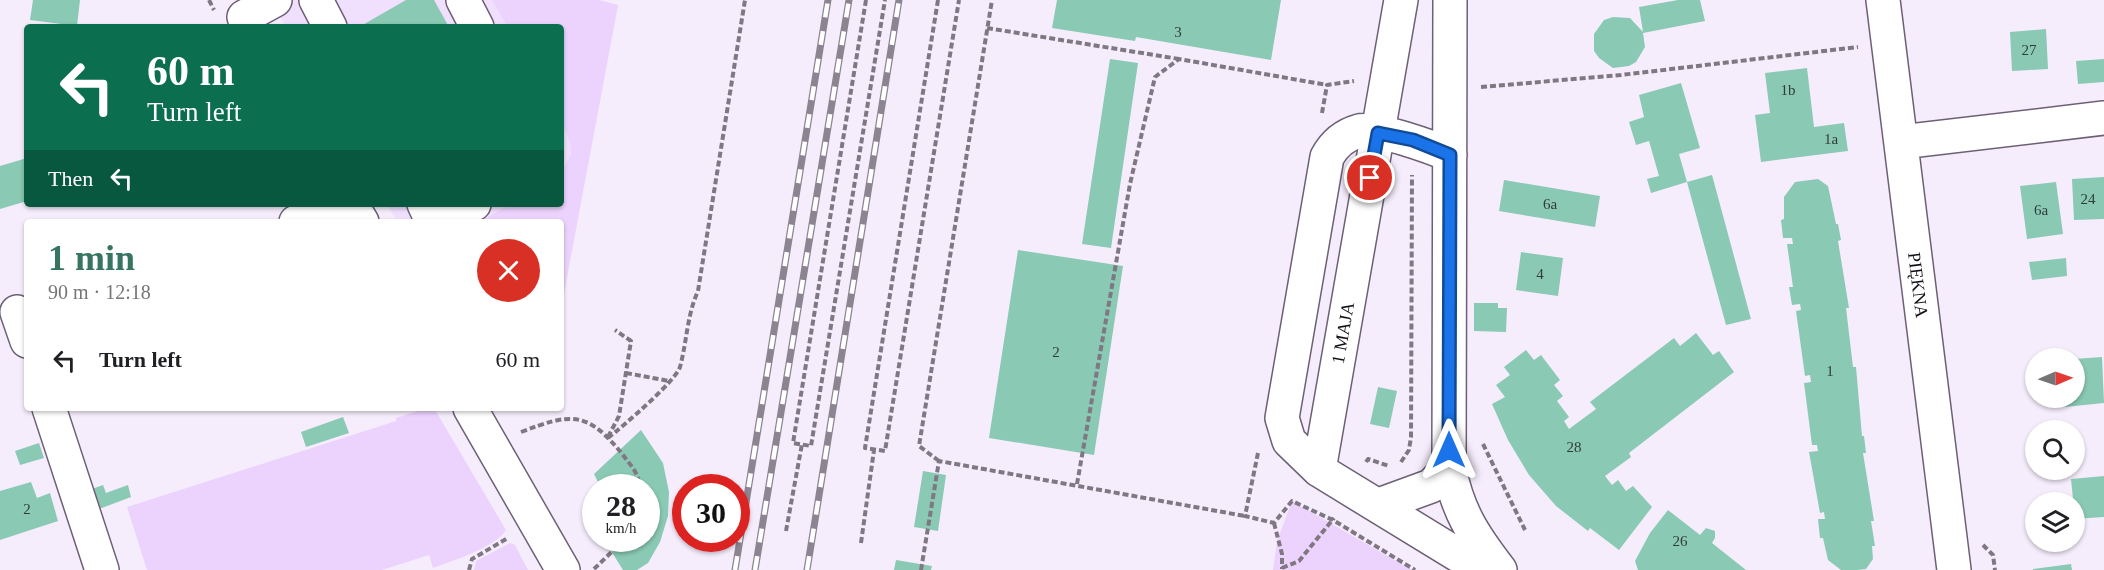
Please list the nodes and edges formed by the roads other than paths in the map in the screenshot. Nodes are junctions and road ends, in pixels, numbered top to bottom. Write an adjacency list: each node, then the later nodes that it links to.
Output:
1 (275, 0): 7 (street)
2 (316, 0): 8 (street)
3 (463, 0): 9 (street)
4 (1401, 0): 11 (street, 1 MAJA)
5 (1450, 0): 13 (street)
6 (1883, 0): 12 (street, PIĘKNA)
7 (242, 15)
8 (328, 24)
9 (475, 24)
10 (2104, 118): 12 (street)
11 (1370, 131): 13 (street); 21 (street, 1 MAJA); 21 (street)
12 (1901, 142): 27 (street, PIĘKNA)
13 (1450, 155): 20 (street)
14 (333, 207): 16 (street)
15 (468, 207): 17 (street)
16 (303, 219)
17 (442, 219)
18 (50, 411): 23 (street)
19 (472, 411): 24 (street)
20 (1449, 468): 22 (street); 26 (street)
21 (1319, 470): 22 (street)
22 (1365, 497): 25 (street)
23 (102, 570)
24 (563, 570)
25 (1492, 570)
26 (1500, 570)
27 (1954, 570)

